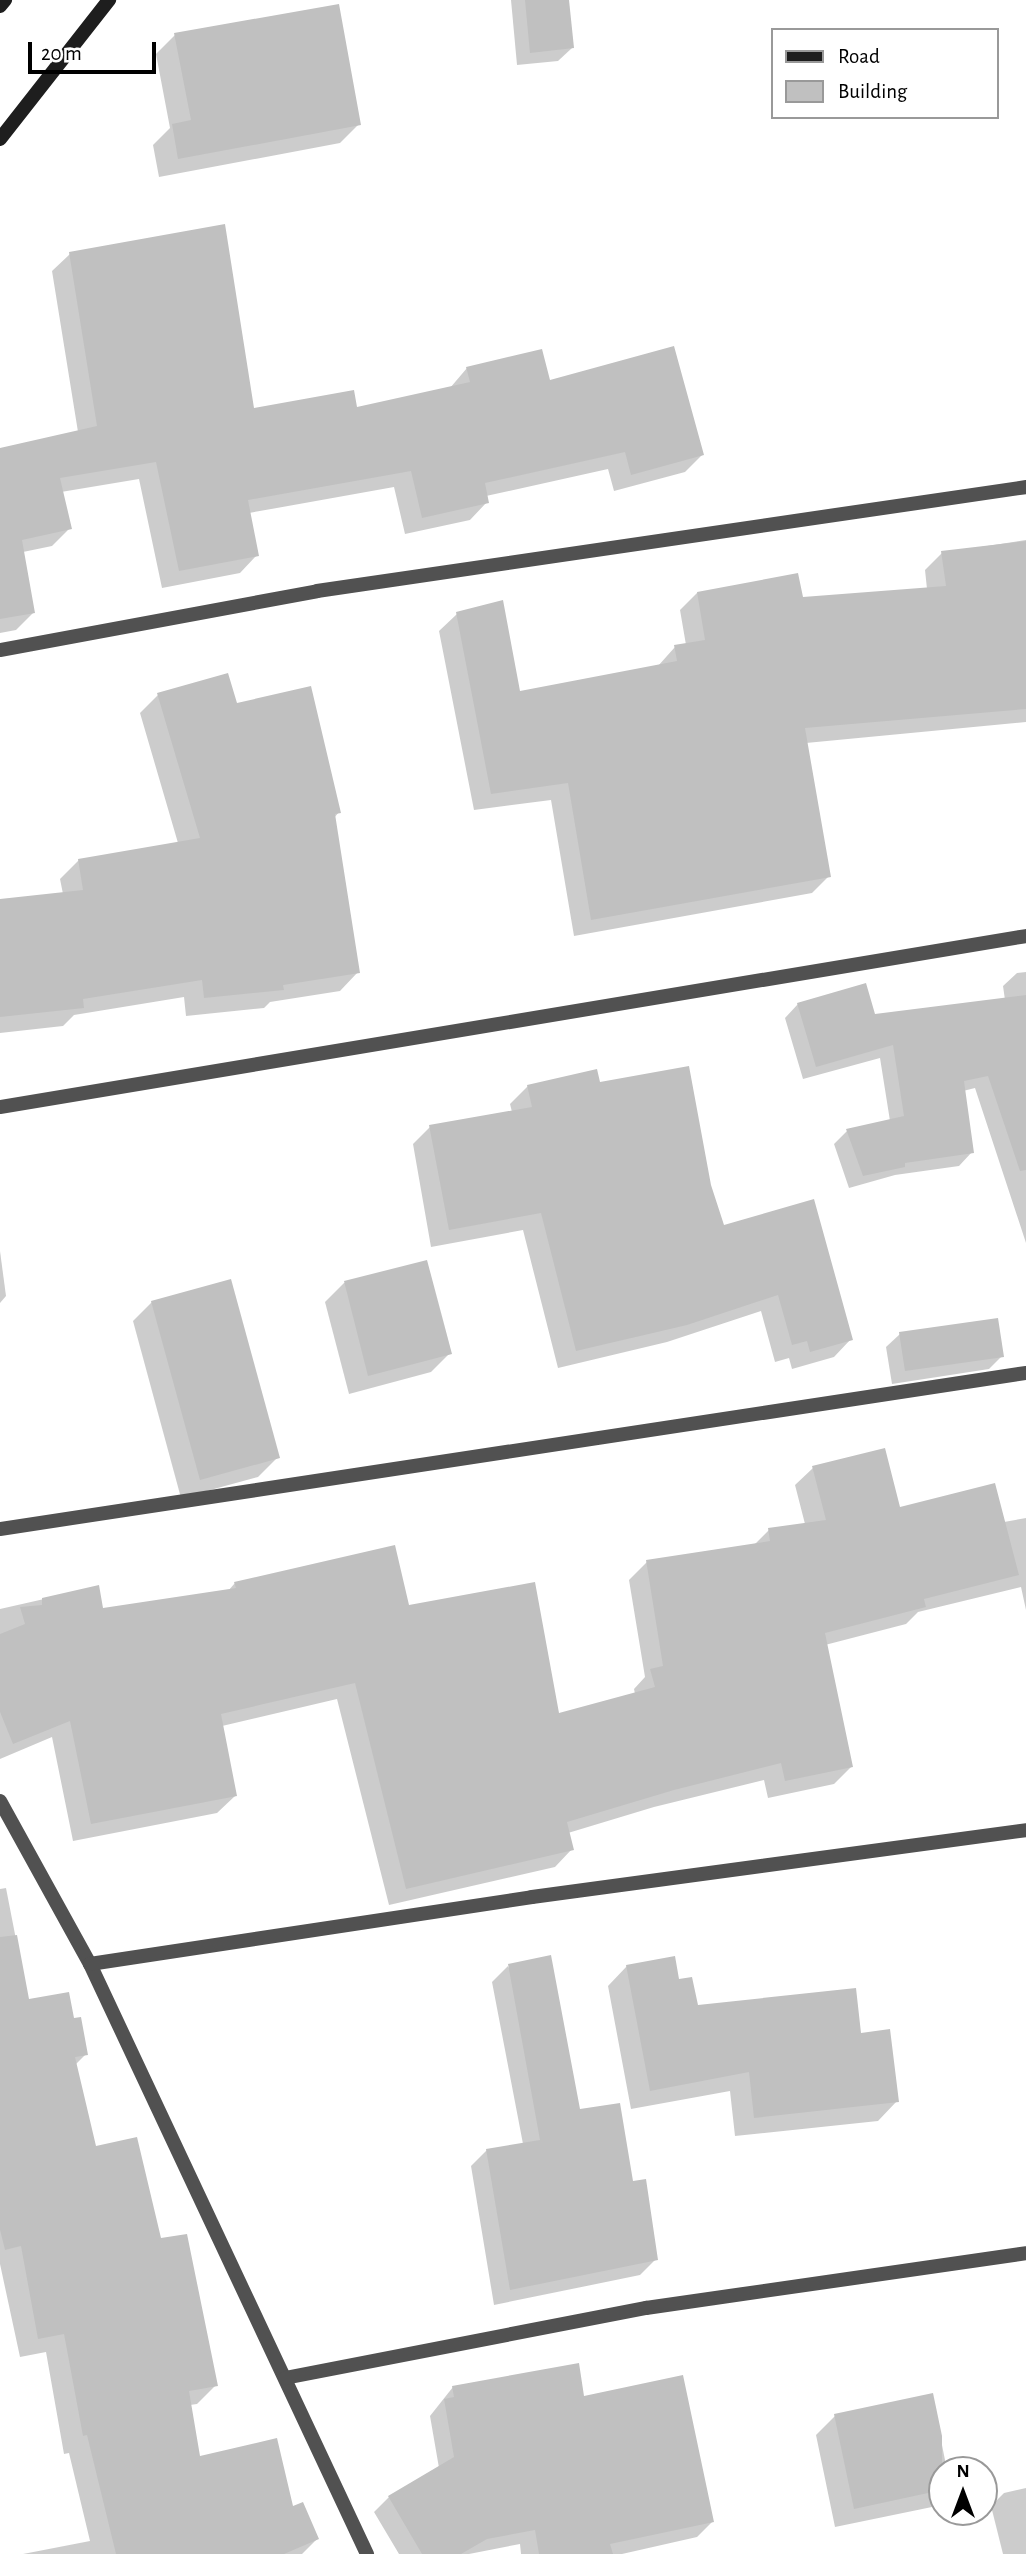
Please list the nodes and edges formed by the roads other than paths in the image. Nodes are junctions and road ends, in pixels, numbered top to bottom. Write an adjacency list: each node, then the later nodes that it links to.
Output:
1 (5, 0): 3 (main road)
2 (109, 0): 4 (main road)
3 (0, 6)
4 (0, 139)
5 (1026, 487): 6 (street)
6 (0, 650)
7 (1026, 936): 8 (street)
8 (0, 1107)
9 (1026, 1373): 10 (street)
10 (0, 1529)
11 (0, 1801): 13 (street)
12 (1026, 1829): 13 (street)
13 (90, 1964): 15 (street)
14 (1026, 2253): 15 (street)
15 (285, 2378): 16 (street)
16 (367, 2554)

